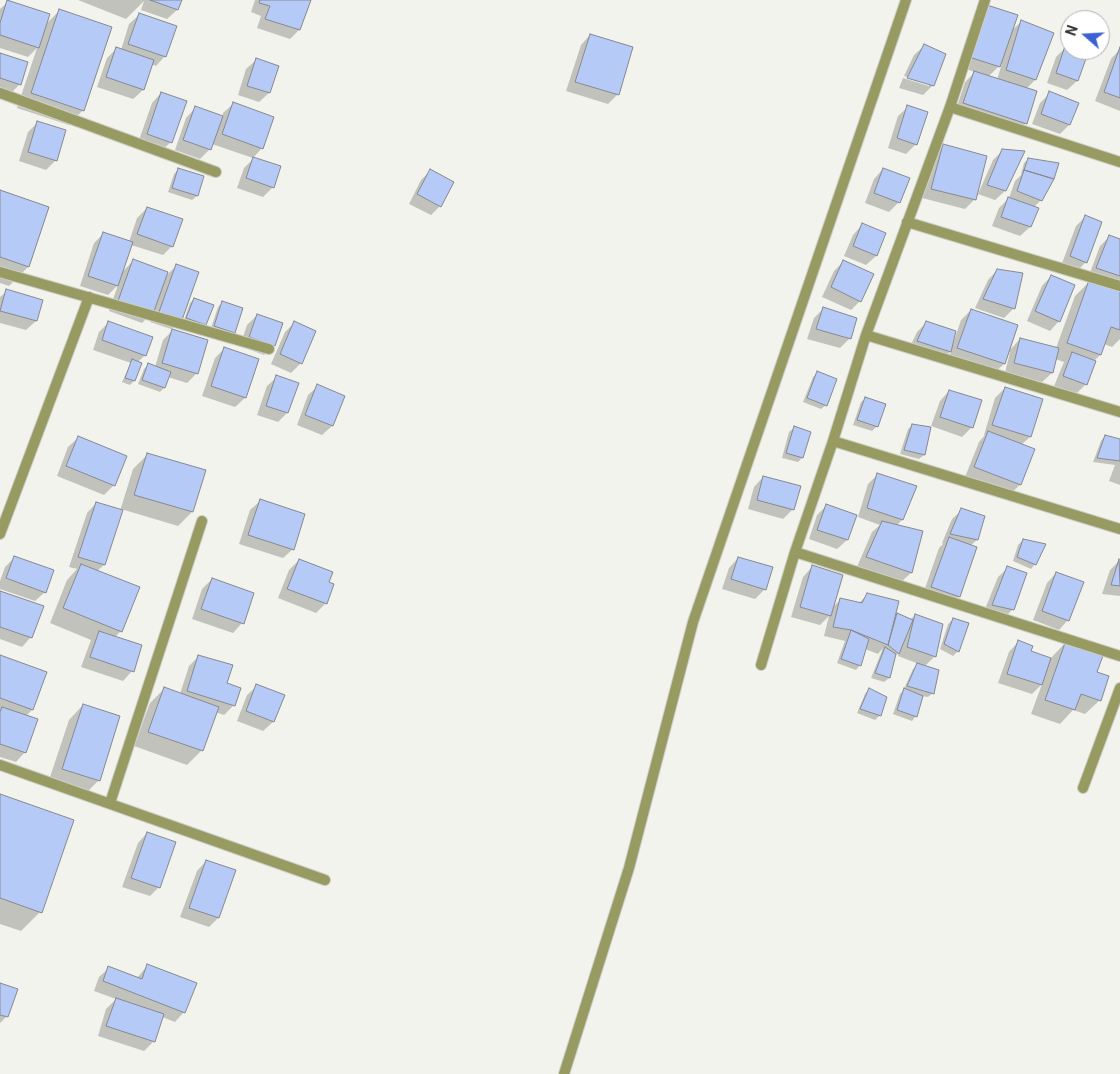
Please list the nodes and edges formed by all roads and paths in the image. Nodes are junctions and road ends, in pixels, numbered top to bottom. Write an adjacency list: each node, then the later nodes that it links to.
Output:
1 (906, 0): 26 (street)
2 (985, 0): 4 (street)
3 (0, 93): 6 (street)
4 (950, 107): 5 (street); 7 (street)
5 (1120, 162)
6 (216, 172)
7 (907, 222): 9 (street); 11 (street)
8 (0, 272): 10 (street)
9 (1120, 286)
10 (89, 297): 12 (street); 17 (street)
11 (866, 335): 13 (street); 14 (street)
12 (269, 349)
13 (1120, 412)
14 (833, 440): 16 (street); 18 (street)
15 (202, 521): 24 (street)
16 (1120, 529)
17 (0, 534)
18 (795, 552): 19 (street); 20 (street)
19 (1120, 656)
20 (761, 665)
21 (1120, 688): 23 (street)
22 (0, 765): 24 (street)
23 (1084, 788)
24 (110, 804): 25 (street)
25 (325, 880)
26 (564, 1074)

